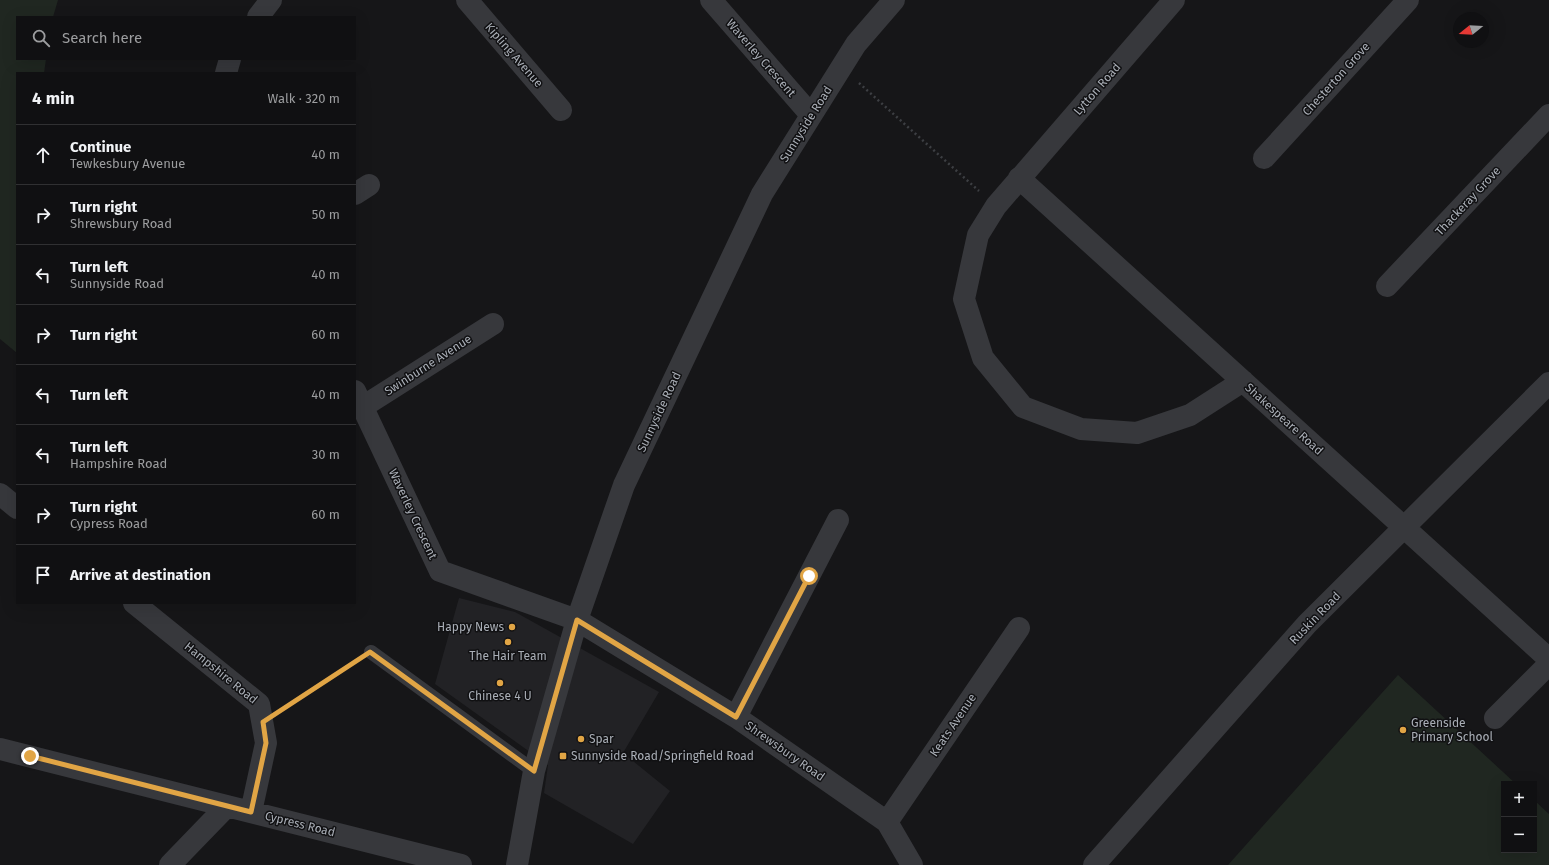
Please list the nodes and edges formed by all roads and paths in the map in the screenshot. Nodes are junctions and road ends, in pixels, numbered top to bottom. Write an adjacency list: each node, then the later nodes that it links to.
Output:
1 (271, 0): 7 (street)
2 (467, 0): 11 (street, Kipling Avenue)
3 (711, 0): 12 (street, Waverley Crescent)
4 (894, 0): 9 (street, Sunnyside Road)
5 (1174, 0): 15 (street, Lytton Road)
6 (1408, 0): 14 (street, Chesterton Grove)
7 (259, 16)
8 (230, 60): 10 (street)
9 (842, 68): 12 (street, Sunnyside Road); 16 (path)
10 (226, 72)
11 (561, 110)
12 (811, 115): 27 (street, Sunnyside Road)
13 (1549, 115): 17 (street, Thackeray Grove)
14 (1264, 158)
15 (1019, 178): 16 (street, Lytton Road); 19 (street, Shakespeare Road)
16 (996, 206): 19 (street, Lytton Road)
17 (1387, 286)
18 (493, 324): 21 (street, Swinburne Avenue)
19 (1243, 381): 25 (street, Shakespeare Road)
20 (1549, 383): 25 (street, Ruskin Road)
21 (359, 399): 27 (street, Waverley Crescent)
22 (0, 494): 23 (street)
23 (16, 507)
24 (838, 520): 32 (street)
25 (1404, 527): 30 (street, Shakespeare Road); 44 (street, Ruskin Road)
26 (135, 604): 34 (street, Hampshire Road)
27 (577, 620): 32 (street, Shrewsbury Road); 36 (street, Sunnyside Road)
28 (1019, 628): 39 (street, Keats Avenue)
29 (370, 652): 34 (path); 36 (lane)
30 (1549, 659)
31 (1549, 664): 33 (street)
32 (736, 717): 39 (street, Shrewsbury Road)
33 (1495, 718)
34 (263, 722): 38 (street, Hampshire Road)
35 (0, 749): 37 (street, Cypress Road)
36 (534, 771): 42 (street, Sunnyside Road)
37 (227, 806): 38 (street, Cypress Road); 40 (street)
38 (251, 812): 41 (street, Cypress Road)
39 (887, 822): 43 (street, Shrewsbury Road)
40 (170, 865)
41 (461, 865)
42 (517, 865)
43 (912, 865)
44 (1094, 865)

